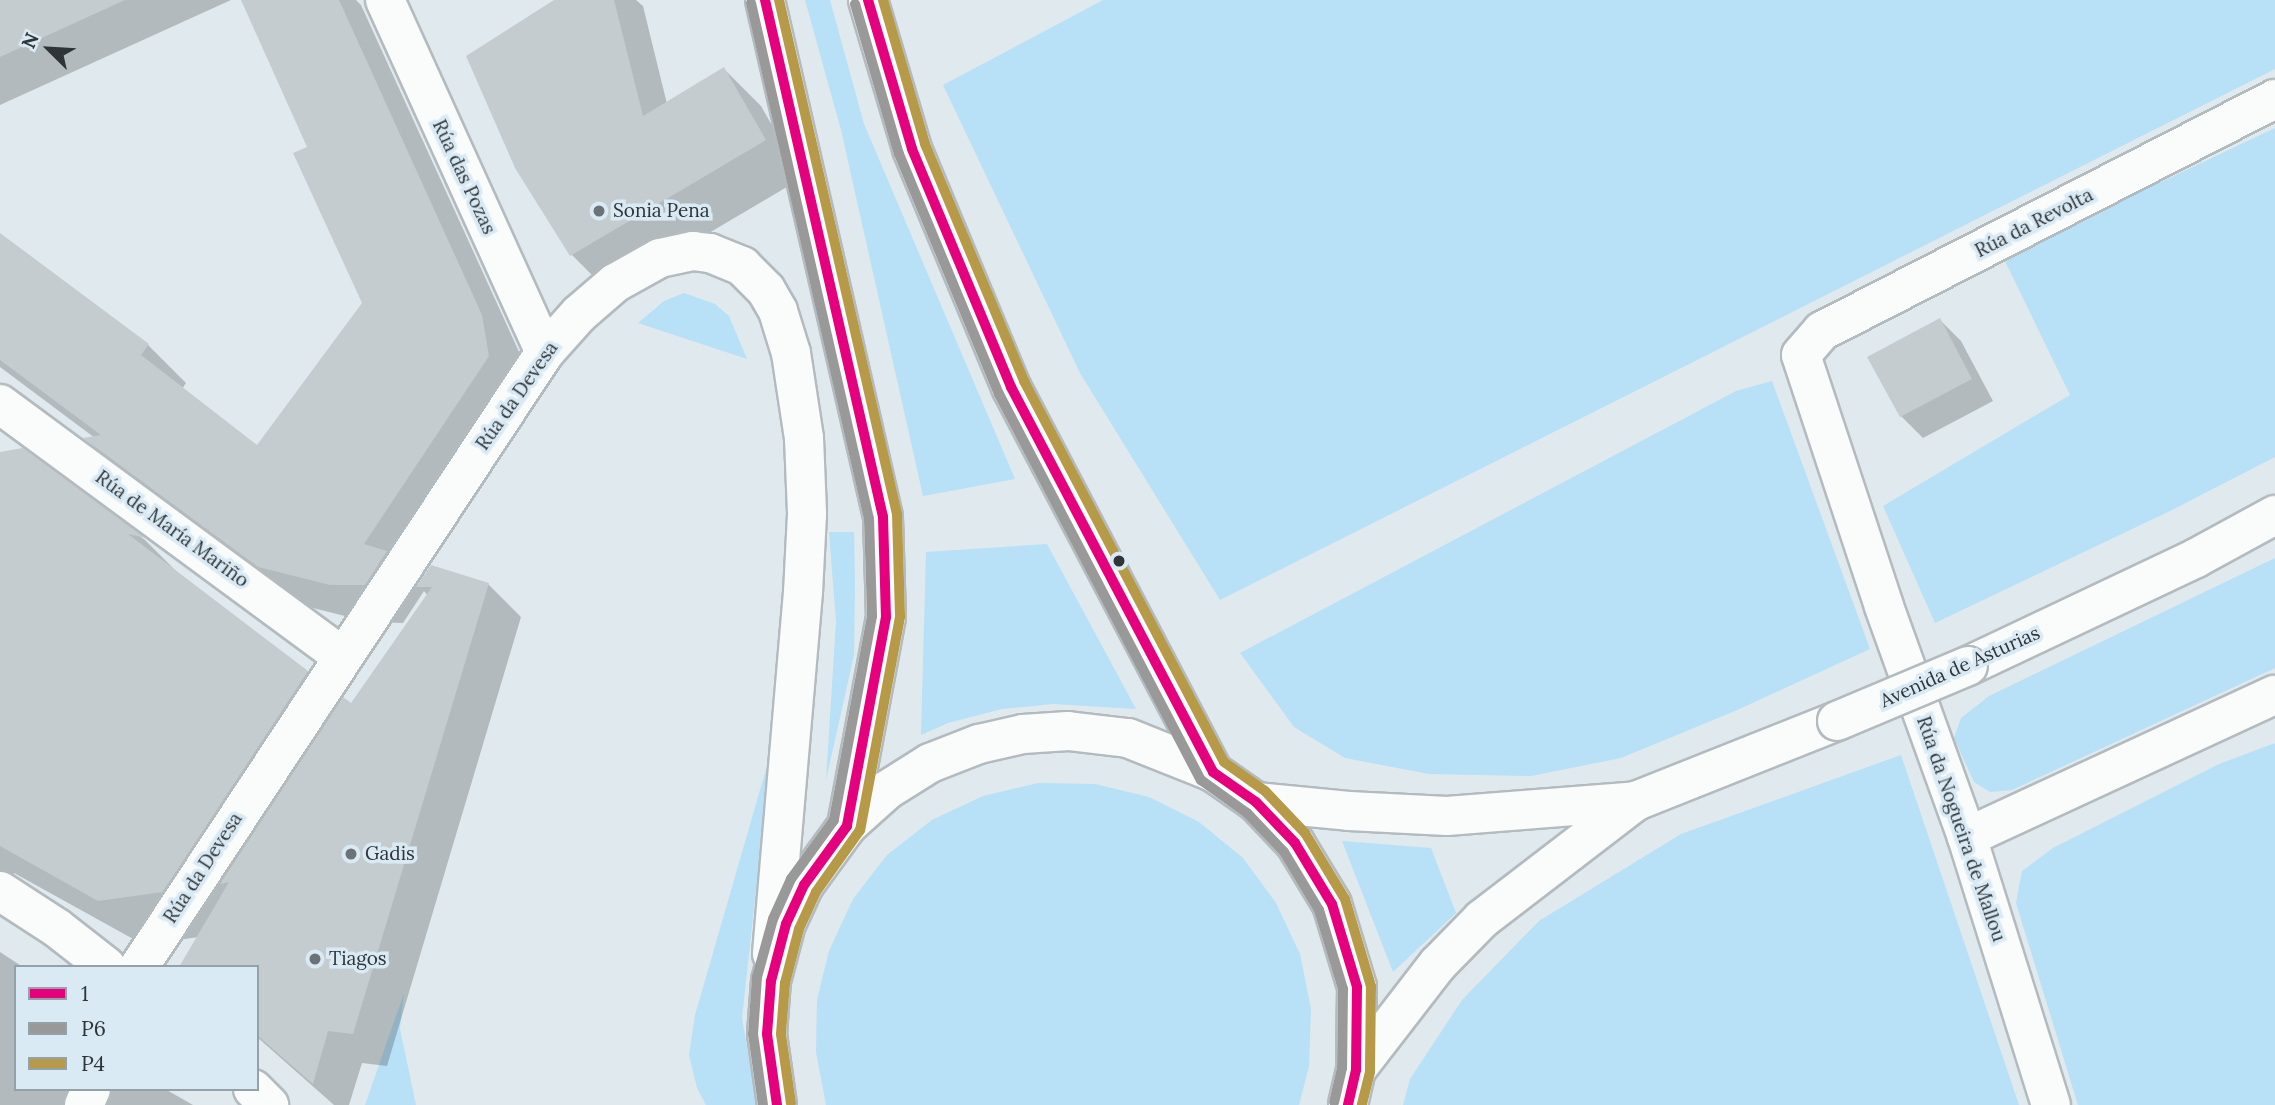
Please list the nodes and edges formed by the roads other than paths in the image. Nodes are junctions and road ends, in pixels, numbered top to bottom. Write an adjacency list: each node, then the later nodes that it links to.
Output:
1 (385, 0): 5 (street, Rúa das Pozas)
2 (765, 0): 14 (street)
3 (868, 0): 11 (street)
4 (2275, 99): 6 (street, Rúa da Revolta)
5 (545, 352): 9 (street, Rúa da Devesa); 19 (street, Rúa da Devesa)
6 (1801, 355): 15 (street, Rúa da Nogueira de Mallou)
7 (0, 404): 9 (street, Rúa de María Mariño)
8 (2275, 515): 12 (street, Avenida de Asturias, bridge)
9 (342, 656): 18 (street, Rúa da Devesa)
10 (2275, 695): 15 (street)
11 (1213, 772): 13 (street); 14 (street)
12 (1636, 801): 13 (street, Avenida de Asturias); 20 (street, Avenida de Asturias)
13 (1256, 802): 20 (street)
14 (847, 826): 19 (street)
15 (1967, 837): 24 (street, Rúa da Nogueira de Mallou)
16 (0, 891): 17 (street)
17 (104, 965)
18 (140, 965)
19 (771, 981): 23 (street)
20 (1352, 1087)
21 (255, 1091): 22 (street)
22 (269, 1105)
23 (778, 1105)
24 (2051, 1105)

